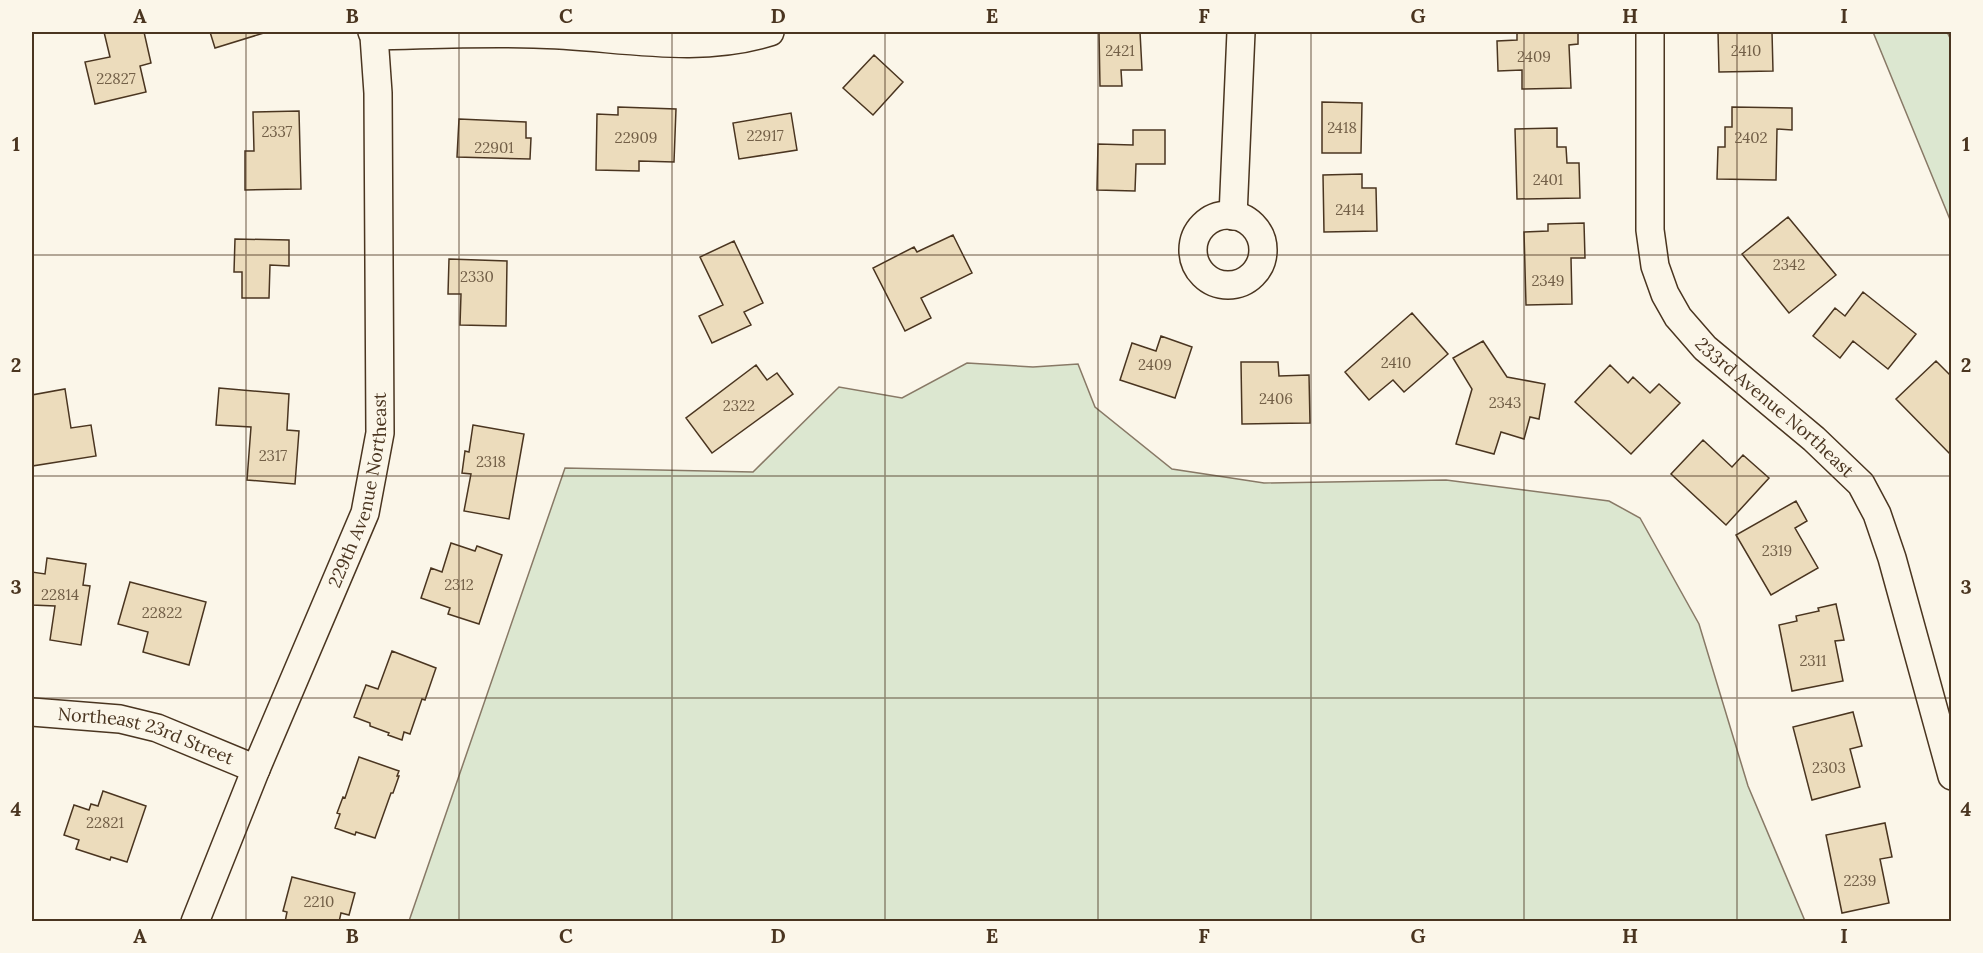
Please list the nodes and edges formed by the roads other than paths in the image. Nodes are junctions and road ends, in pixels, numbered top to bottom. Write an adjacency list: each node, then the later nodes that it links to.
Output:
1 (770, 32): 4 (street)
2 (1241, 32): 5 (street)
3 (1650, 32): 8 (street, 233rd Avenue Northeast)
4 (373, 34): 7 (street, 229th Avenue Northeast)
5 (1233, 216)
6 (32, 712): 7 (street, Northeast 23rd Street)
7 (256, 769): 9 (street, 229th Avenue Northeast)
8 (1952, 776)
9 (195, 921)

